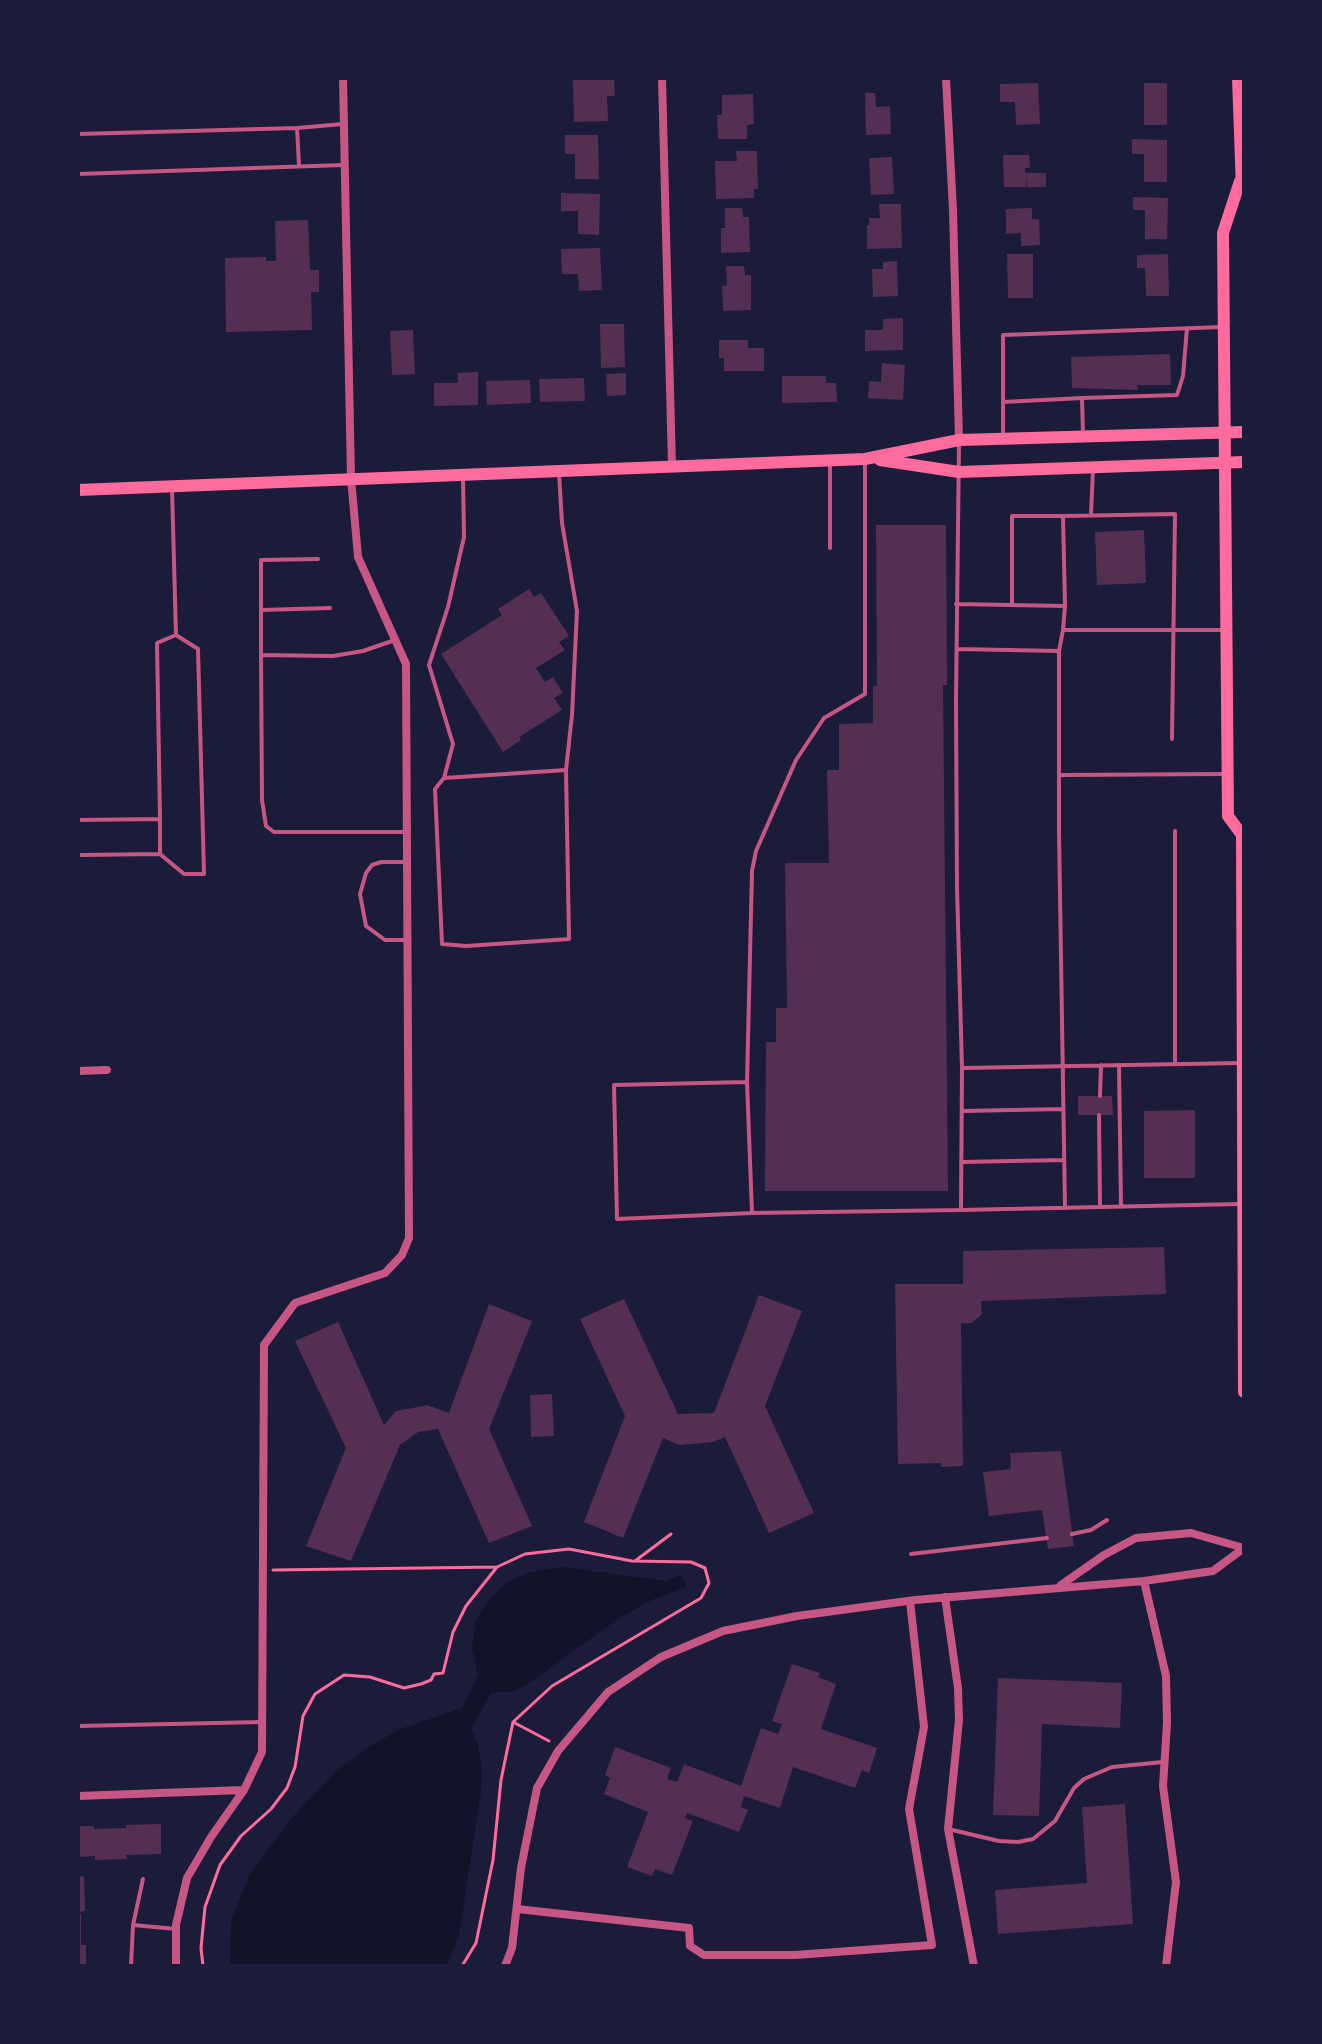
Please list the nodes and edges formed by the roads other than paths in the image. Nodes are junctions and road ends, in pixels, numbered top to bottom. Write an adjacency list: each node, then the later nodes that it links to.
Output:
1 (343, 78): 5 (street)
2 (662, 78): 26 (street)
3 (946, 78): 21 (street)
4 (1238, 78): 11 (main road)
5 (344, 124): 6 (lane); 9 (street)
6 (297, 128): 7 (lane); 8 (lane)
7 (78, 134)
8 (299, 165): 9 (lane); 10 (lane)
9 (345, 165): 31 (street)
10 (78, 174)
11 (1240, 181): 12 (main road); 13 (main road)
12 (1244, 196)
13 (1224, 327): 14 (lane); 17 (main road)
14 (1187, 328): 15 (lane); 16 (lane)
15 (1082, 398): 16 (lane); 19 (lane)
16 (1003, 402): 20 (lane)
17 (1225, 432): 18 (main road); 19 (main road); 24 (main road)
18 (1244, 432)
19 (1083, 437): 20 (main road)
20 (1003, 439): 21 (main road)
21 (959, 440): 22 (main road); 29 (lane)
22 (868, 459): 23 (main road); 29 (main road); 74 (lane)
23 (830, 460): 26 (main road); 36 (lane)
24 (1225, 462): 25 (main road); 27 (main road); 45 (main road)
25 (1244, 462)
26 (672, 466): 28 (main road)
27 (1093, 467): 29 (main road); 34 (lane)
28 (559, 470): 30 (main road); 52 (lane)
29 (959, 472): 38 (lane)
30 (463, 474): 31 (main road); 55 (lane)
31 (351, 478): 32 (main road); 47 (street)
32 (172, 486): 33 (main road); 46 (lane)
33 (78, 490)
34 (1091, 515): 35 (lane); 44 (lane)
35 (1063, 516): 39 (lane); 40 (lane)
36 (830, 548)
37 (318, 559): 42 (lane)
38 (956, 604): 39 (lane); 48 (lane)
39 (1012, 605): 40 (lane)
40 (1065, 606): 43 (lane)
41 (330, 608): 42 (lane)
42 (261, 610): 50 (lane)
43 (1063, 630): 44 (lane); 49 (lane)
44 (1173, 630): 45 (lane); 51 (lane)
45 (1227, 630): 53 (main road)
46 (176, 635): 56 (lane); 61 (lane)
47 (395, 640): 50 (lane); 59 (street)
48 (956, 649): 49 (lane); 71 (lane)
49 (1059, 651): 54 (lane)
50 (261, 655): 59 (lane)
51 (1172, 739)
52 (566, 770): 55 (lane); 55 (lane)
53 (1228, 774): 54 (lane); 60 (main road)
54 (1059, 775): 70 (lane)
55 (444, 778)
56 (160, 819): 57 (lane); 61 (lane)
57 (78, 820)
58 (1175, 831): 67 (lane)
59 (407, 832): 63 (street)
60 (1243, 834): 65 (main road)
61 (160, 854): 62 (lane)
62 (78, 855)
63 (407, 862): 64 (street); 64 (lane)
64 (407, 940): 97 (street)
65 (1243, 1003): 66 (main road)
66 (1242, 1054): 67 (lane); 81 (main road)
67 (1175, 1064): 69 (lane)
68 (1101, 1065): 69 (lane); 70 (lane); 75 (lane)
69 (1119, 1065): 83 (lane)
70 (1062, 1067): 71 (lane); 76 (lane)
71 (962, 1068): 77 (lane)
72 (107, 1070): 73 (street)
73 (78, 1071)
74 (747, 1082): 86 (lane); 86 (lane)
75 (1100, 1096)
76 (1063, 1109): 77 (lane); 79 (lane)
77 (962, 1111): 80 (lane)
78 (1099, 1115): 82 (lane)
79 (1064, 1160): 80 (lane); 84 (lane)
80 (961, 1162): 85 (lane)
81 (1243, 1204): 83 (lane); 87 (main road)
82 (1100, 1207): 83 (lane); 84 (lane)
83 (1121, 1207)
84 (1065, 1208): 85 (lane)
85 (961, 1210): 86 (lane)
86 (752, 1213)
87 (1244, 1392)
88 (1107, 1520): 89 (lane)
89 (1072, 1534)
90 (1047, 1538): 92 (lane)
91 (1244, 1548): 93 (street); 94 (street)
92 (911, 1554)
93 (1144, 1581): 94 (street); 99 (street)
94 (1061, 1586): 95 (street)
95 (945, 1597): 96 (street); 102 (street)
96 (910, 1601): 104 (street); 104 (street)
97 (262, 1722): 98 (lane); 100 (street)
98 (78, 1726)
99 (1163, 1762): 102 (lane); 111 (street)
100 (244, 1790): 101 (street); 106 (street)
101 (78, 1796)
102 (948, 1829): 110 (street)
103 (143, 1879): 105 (lane)
104 (517, 1909): 109 (street)
105 (133, 1925): 106 (lane); 107 (lane)
106 (176, 1929): 108 (street)
107 (131, 1966)
108 (176, 1966)
109 (505, 1966)
110 (974, 1966)
111 (1166, 1966)

